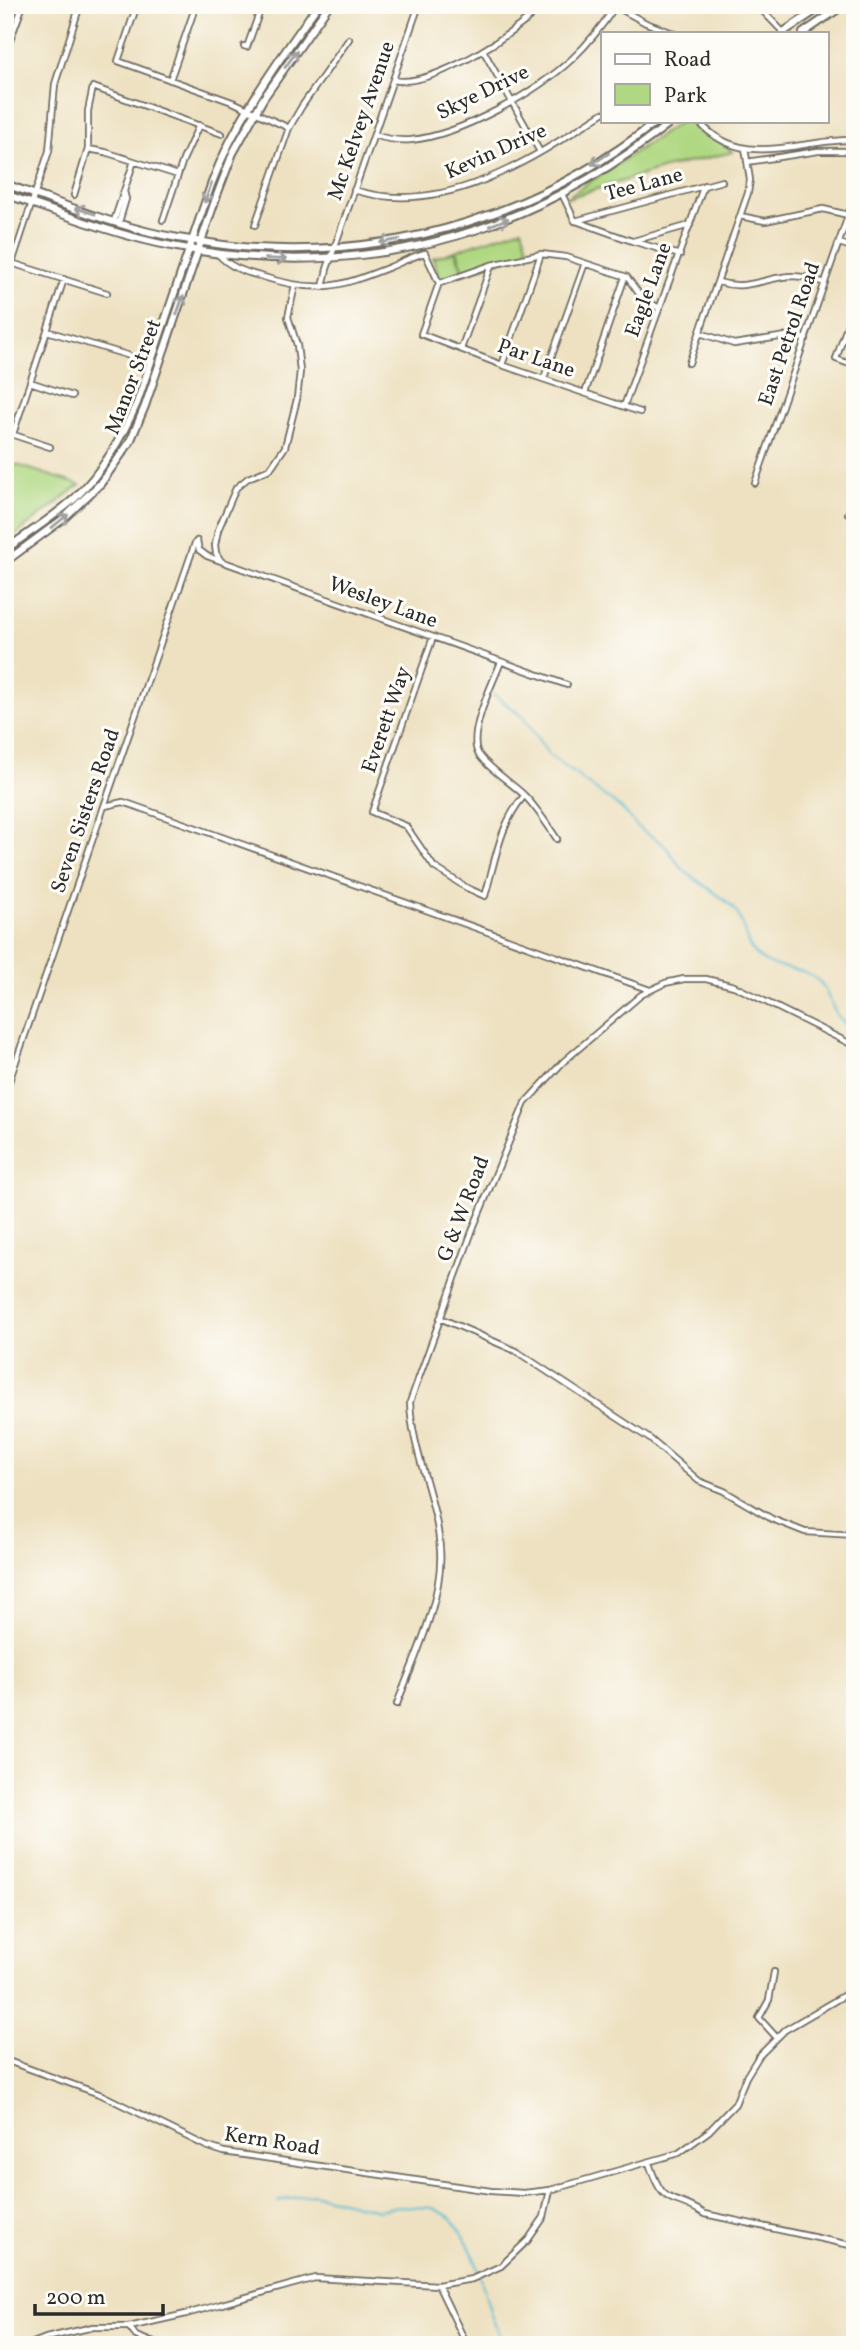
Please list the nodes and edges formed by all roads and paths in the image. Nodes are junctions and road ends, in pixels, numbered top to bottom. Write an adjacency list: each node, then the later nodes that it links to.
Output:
1 (23, 5): 21 (street)
2 (80, 5): 50 (street)
3 (137, 5): 22 (street)
4 (196, 5): 22 (street)
5 (262, 5): 19 (street)
6 (318, 5): 25 (main road, Manor Street)
7 (329, 5): 26 (main road, Manor Street, one-way to 7)
8 (419, 5): 23 (street, Mc Kelvey Avenue)
9 (543, 5): 20 (street)
10 (757, 5): 15 (street)
11 (824, 5): 16 (main road)
12 (845, 5): 17 (main road)
13 (615, 6): 14 (street); 24 (street, Skye Drive)
14 (670, 32)
15 (782, 32)
16 (784, 32)
17 (804, 32)
18 (349, 39): 32 (street)
19 (244, 46)
20 (484, 50): 23 (street); 24 (street)
21 (5, 54)
22 (170, 80): 25 (street)
23 (393, 80): 34 (street, Mc Kelvey Avenue)
24 (512, 101): 34 (street, Skye Drive); 39 (street)
25 (246, 109): 26 (street); 62 (main road, Manor Street, one-way to 62)
26 (254, 113): 32 (street); 63 (main road, Manor Street)
27 (601, 114): 39 (street, Kevin Drive)
28 (656, 122): 48 (main road, one-way to 48)
29 (671, 122): 49 (main road)
30 (699, 122): 36 (street)
31 (199, 125): 33 (street); 37 (street); 42 (street)
32 (289, 128): 60 (street)
33 (222, 134)
34 (373, 135): 46 (street, Mc Kelvey Avenue)
35 (855, 140): 36 (street)
36 (745, 148): 41 (street)
37 (88, 149): 40 (street); 51 (street)
38 (855, 151): 41 (street)
39 (540, 152): 46 (street, Kevin Drive)
40 (134, 161): 42 (street); 59 (street)
41 (747, 162): 56 (street)
42 (178, 176): 57 (street)
43 (722, 181): 45 (street, Tee Lane)
44 (5, 184): 50 (main road)
45 (704, 185): 58 (street, Tee Lane); 61 (street, Eagle Lane)
46 (354, 190): 67 (street, Mc Kelvey Avenue)
47 (5, 194): 53 (main road)
48 (539, 194): 54 (main road); 67 (main road, one-way to 67)
49 (562, 194): 54 (main road); 58 (street)
50 (36, 195): 53 (street); 59 (main road, one-way to 50)
51 (74, 195)
52 (855, 196): 55 (street, East Petrol Road)
53 (33, 204): 66 (main road); 76 (street)
54 (530, 209): 73 (main road, one-way to 54)
55 (848, 215): 56 (street); 65 (street, East Petrol Road)
56 (740, 216): 80 (street)
57 (163, 220)
58 (575, 220): 64 (street)
59 (116, 221): 62 (main road)
60 (255, 225)
61 (690, 225): 64 (street); 72 (street, Eagle Lane)
62 (192, 239): 63 (main road); 66 (main road, Manor Street)
63 (203, 241): 67 (main road); 69 (main road, Manor Street)
64 (632, 241): 72 (street)
65 (839, 243): 68 (street); 82 (street, East Petrol Road)
66 (189, 248): 69 (main road); 93 (main road, Manor Street)
67 (335, 248): 73 (street, Mc Kelvey Avenue)
68 (855, 248)
69 (199, 250): 70 (main road); 112 (main road, Manor Street, one-way to 69)
70 (218, 254): 73 (main road, one-way to 73); 84 (street)
71 (541, 254): 75 (street); 77 (street); 95 (street)
72 (680, 255): 88 (street, Eagle Lane)
73 (331, 258): 85 (street, Mc Kelvey Avenue)
74 (5, 261): 76 (street)
75 (584, 263): 78 (street); 97 (street)
76 (12, 264): 79 (street); 83 (street)
77 (491, 265): 81 (street); 92 (street)
78 (625, 276): 88 (street); 99 (street)
79 (64, 279): 86 (street); 89 (street)
80 (718, 282): 82 (street); 90 (street)
81 (439, 283): 85 (street); 92 (street, Par Lane)
82 (825, 283): 91 (street, East Petrol Road)
83 (5, 284)
84 (295, 285): 85 (street); 111 (street)
85 (323, 287)
86 (107, 293)
87 (855, 303): 96 (street)
88 (659, 308): 101 (street, Eagle Lane)
89 (47, 331): 93 (street); 98 (street)
90 (700, 333): 91 (street); 94 (street)
91 (806, 339): 106 (street, East Petrol Road)
92 (461, 349): 95 (street, Par Lane)
93 (150, 362): 110 (main road, Manor Street)
94 (690, 363)
95 (502, 365): 97 (street, Par Lane)
96 (855, 366)
97 (544, 379): 99 (street, Par Lane)
98 (30, 382): 100 (street); 104 (street)
99 (585, 393): 101 (street, Par Lane)
100 (72, 396)
101 (624, 406): 102 (street, Par Lane)
102 (640, 412)
103 (5, 432): 104 (street)
104 (13, 434): 105 (street)
105 (51, 447)
106 (755, 483)
107 (848, 513): 108 (street)
108 (855, 515)
109 (197, 541): 111 (street, Wesley Lane); 117 (street, Seven Sisters Road)
110 (5, 550)
111 (221, 561): 113 (street, Wesley Lane)
112 (5, 562)
113 (433, 637): 114 (street, Wesley Lane); 116 (street, Everett Way)
114 (501, 662): 115 (street, Wesley Lane); 116 (street)
115 (567, 685)
116 (524, 796): 118 (street)
117 (104, 806): 119 (street); 121 (street, Seven Sisters Road)
118 (557, 839)
119 (650, 990): 120 (street, G & W Road); 122 (street, G & W Road)
120 (855, 1046)
121 (5, 1093)
122 (440, 1318): 123 (street); 124 (street, G & W Road)
123 (855, 1535)
124 (397, 1704)
125 (774, 1972): 127 (street)
126 (855, 1989): 127 (street, Kern Road)
127 (777, 2038): 129 (street, Kern Road)
128 (5, 2060): 130 (street, Kern Road)
129 (649, 2163): 130 (street, Kern Road); 131 (street)
130 (550, 2190): 132 (street)
131 (855, 2246)
132 (438, 2286): 133 (street); 136 (street)
133 (129, 2327): 134 (street); 135 (street)
134 (28, 2345)
135 (159, 2345)
136 (467, 2345)

